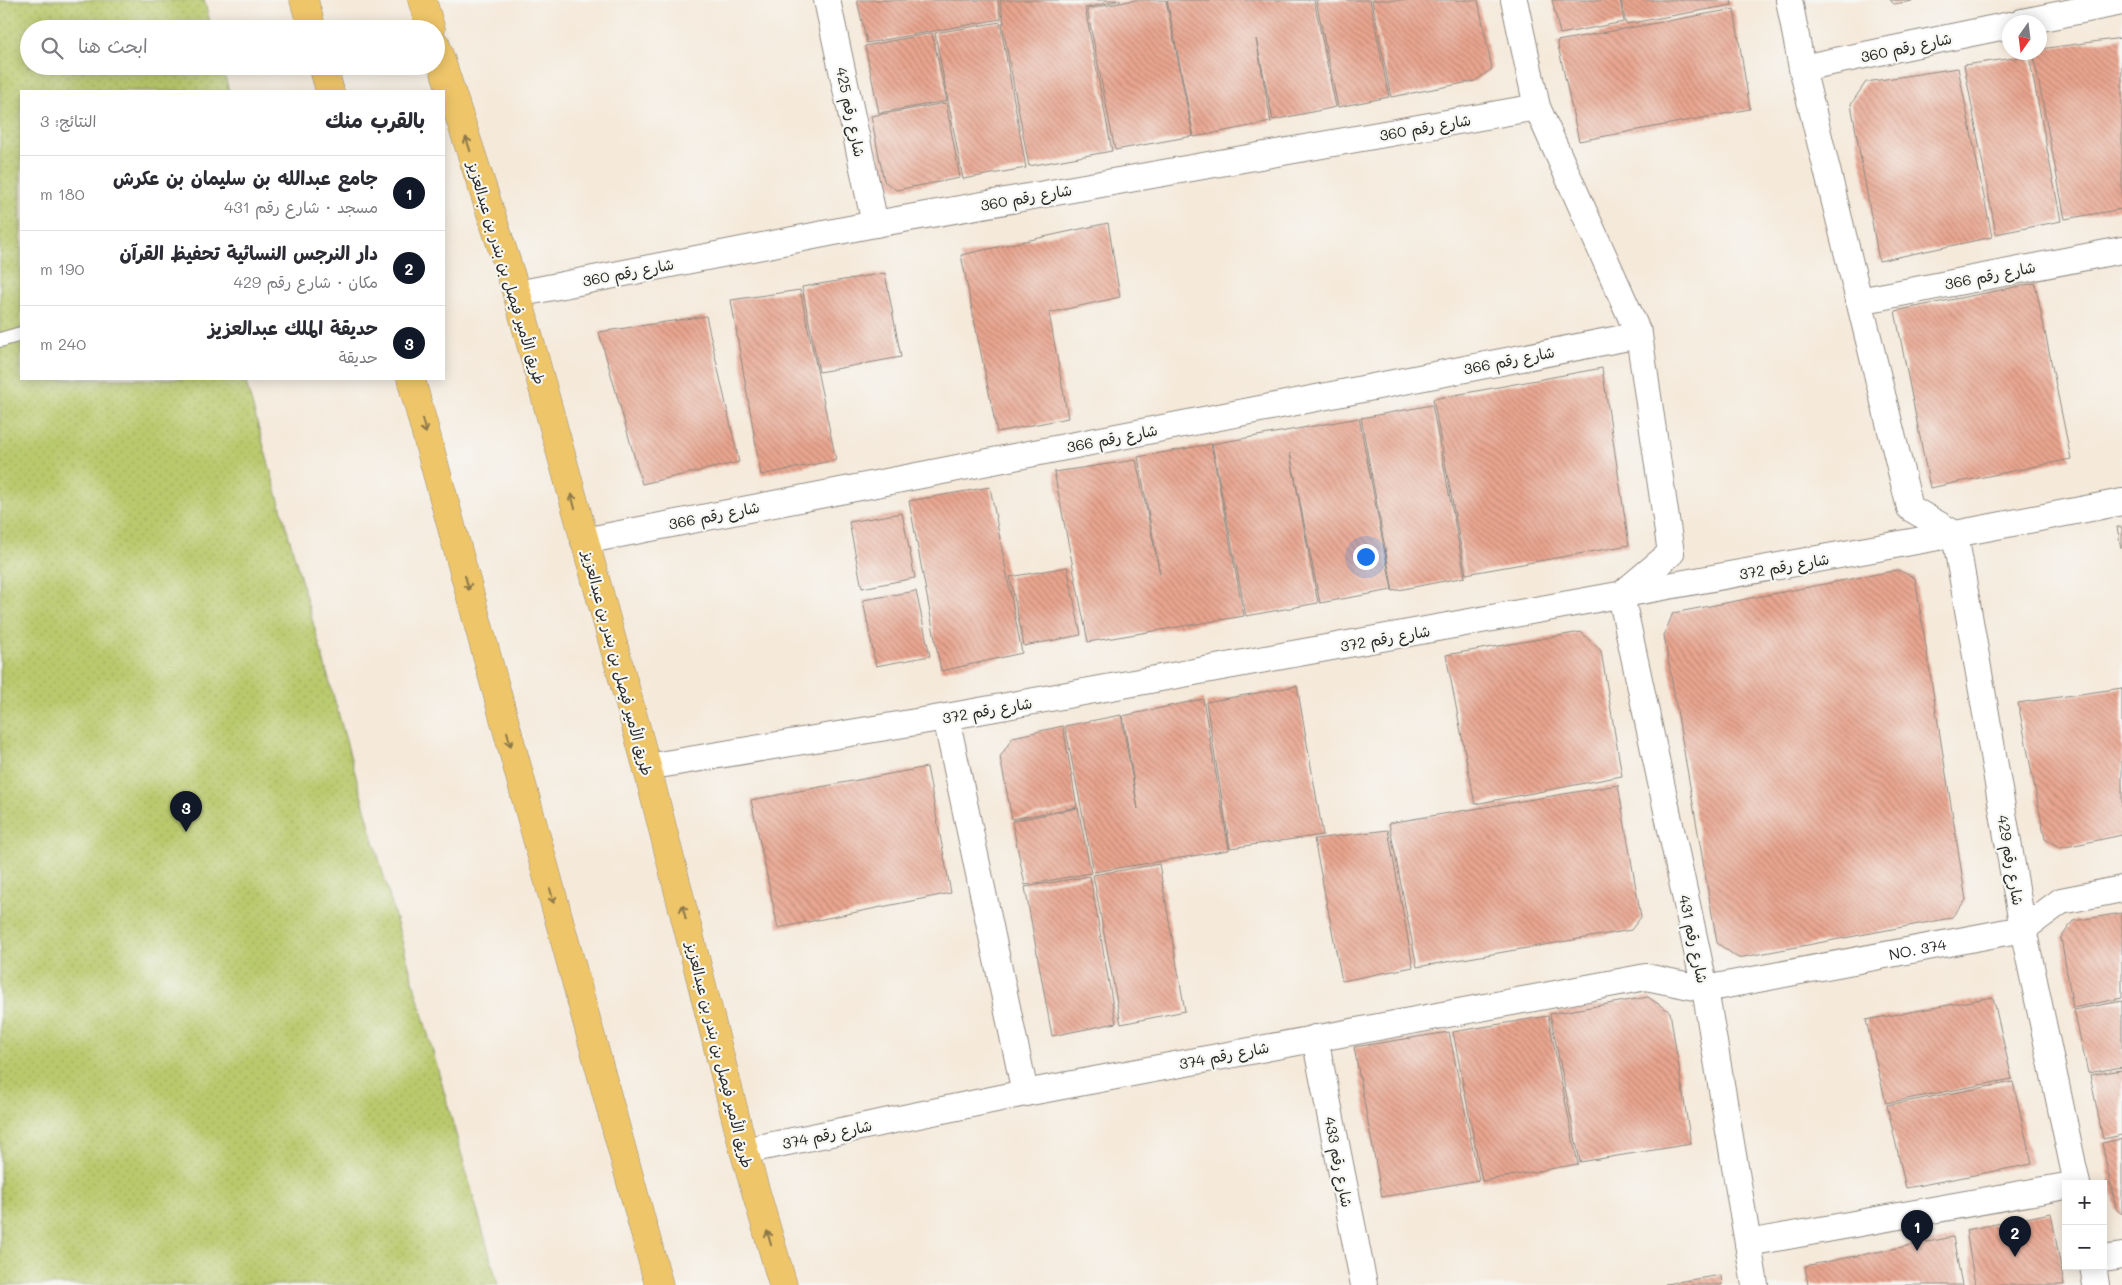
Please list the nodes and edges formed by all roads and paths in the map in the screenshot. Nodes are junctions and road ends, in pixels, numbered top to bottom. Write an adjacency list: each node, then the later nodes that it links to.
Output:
1 (304, 0): 8 (main road)
2 (422, 0): 9 (main road)
3 (828, 0): 16 (street, شارع رقم 425)
4 (1514, 0): 15 (street)
5 (1789, 0): 11 (street)
6 (2122, 2): 7 (street)
7 (2047, 17)
8 (310, 20)
9 (428, 20)
10 (2002, 27): 11 (street, شارع رقم 360)
11 (1802, 68): 19 (street)
12 (445, 73): 18 (main road, طريق الأمير فيصل بن بندر بن عبدالعزيز, one-way to 12)
13 (326, 75): 14 (main road)
14 (330, 90)
15 (1537, 107): 16 (street, شارع رقم 360); 21 (street)
16 (875, 224): 18 (street, شارع رقم 360)
17 (2122, 250): 19 (street, شارع رقم 366)
18 (516, 294): 26 (main road, طريق الأمير فيصل بن بندر بن عبدالعزيز, one-way to 18)
19 (1859, 300): 25 (street)
20 (20, 334): 22 (lane)
21 (1639, 335): 26 (street, شارع رقم 366); 27 (street)
22 (0, 340)
23 (411, 380): 42 (main road, one-way to 42)
24 (2122, 502): 25 (street, شارع رقم 372)
25 (1956, 534): 27 (street, شارع رقم 372); 31 (street, شارع رقم 429)
26 (584, 540): 29 (main road, طريق الأمير فيصل بن بندر بن عبدالعزيز)
27 (1621, 595): 28 (street, شارع رقم 372); 32 (street, شارع رقم 431)
28 (946, 717): 29 (street, شارع رقم 372); 34 (street)
29 (647, 767): 35 (main road, طريق الأمير فيصل بن بندر بن عبدالعزيز, one-way to 29)
30 (2122, 889): 31 (street, NO. 374)
31 (2023, 929): 32 (street, NO. 374); 36 (street, شارع رقم 429)
32 (1705, 989): 33 (street, شارع رقم 374); 38 (street, شارع رقم 431)
33 (1315, 1038): 34 (street, شارع رقم 374); 44 (street, شارع رقم 433)
34 (1025, 1093): 35 (street, شارع رقم 374)
35 (744, 1152): 43 (main road, طريق الأمير فيصل بن بندر بن عبدالعزيز, one-way to 35)
36 (2076, 1180)
37 (2062, 1187): 38 (street)
38 (1748, 1243): 45 (street, شارع رقم 431)
39 (2122, 1256): 40 (street)
40 (2107, 1259)
41 (2094, 1270): 46 (street)
42 (658, 1285)
43 (783, 1285)
44 (1364, 1285)
45 (1756, 1285)
46 (2096, 1285)

